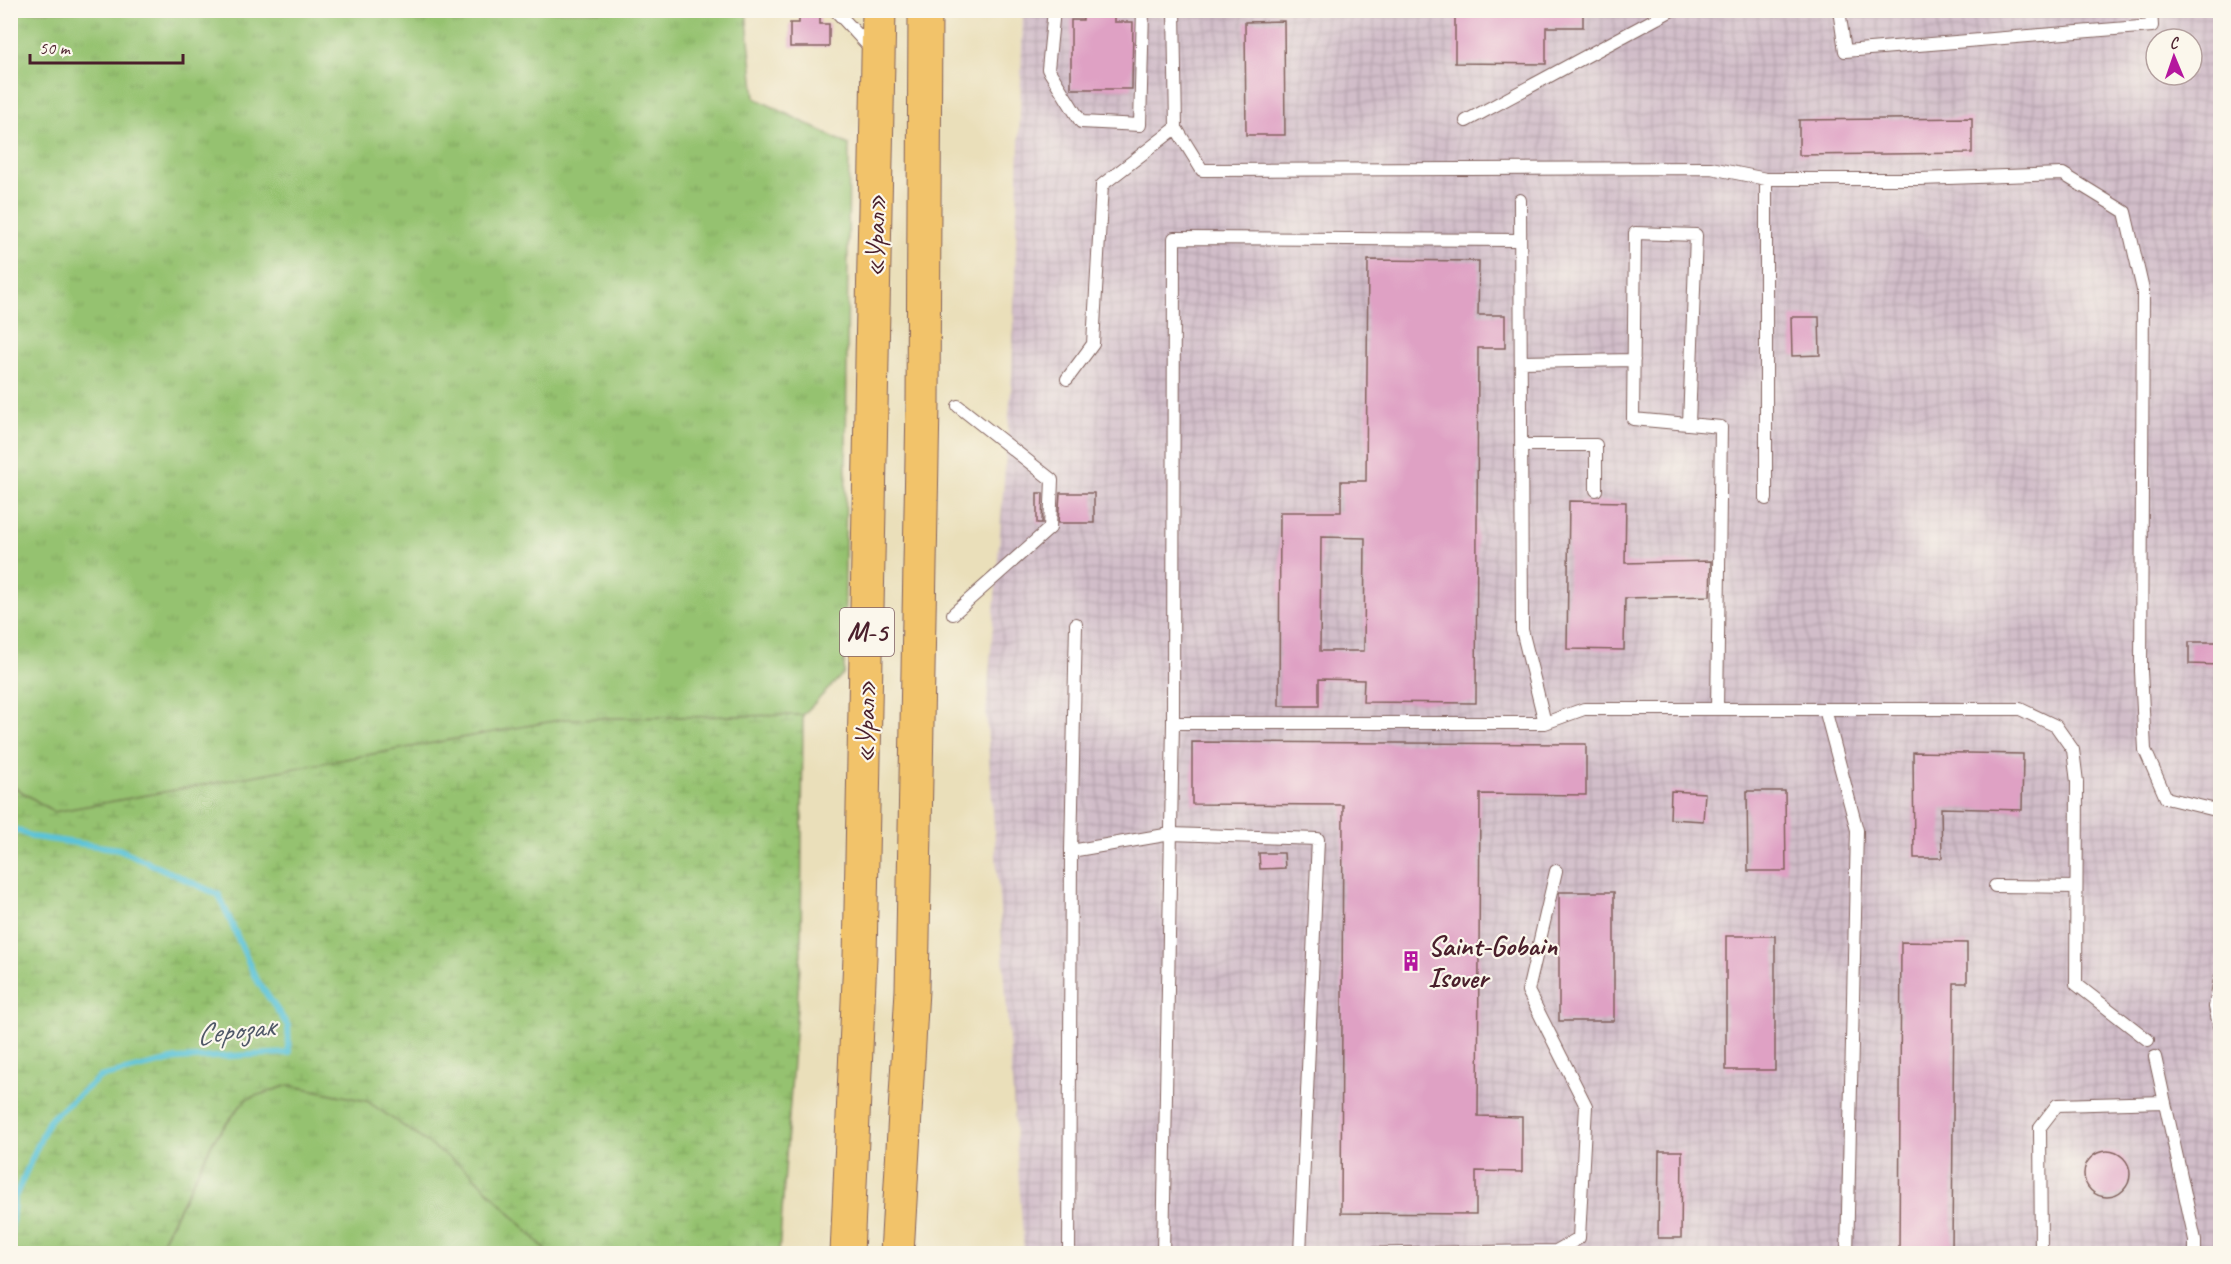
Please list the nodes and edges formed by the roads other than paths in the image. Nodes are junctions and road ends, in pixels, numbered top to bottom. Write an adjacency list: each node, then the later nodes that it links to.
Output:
1 (835, 10): 10 (lane)
2 (879, 10): 10 (main road, «Урал» / М-5)
3 (925, 10): 42 (main road, «Урал» / М-5)
4 (1054, 10): 5 (lane)
5 (1143, 10)
6 (1174, 10): 12 (lane)
7 (1672, 10): 11 (lane)
8 (1839, 10): 9 (lane)
9 (2151, 10)
10 (879, 58): 41 (main road, «Урал» / М-5)
11 (1466, 121)
12 (1176, 128): 13 (lane); 18 (lane)
13 (1766, 178): 23 (lane); 30 (lane)
14 (1520, 200): 15 (lane)
15 (1520, 240): 17 (lane); 28 (lane)
16 (1634, 360): 17 (lane); 20 (lane); 20 (lane)
17 (1521, 362): 21 (lane)
18 (1067, 379)
19 (958, 406): 24 (lane)
20 (1689, 424): 26 (lane)
21 (1521, 444): 22 (lane); 29 (lane)
22 (1596, 490)
23 (1766, 500)
24 (952, 615)
25 (1076, 624): 32 (lane)
26 (1717, 709): 27 (lane); 29 (lane)
27 (1825, 709): 35 (lane); 47 (lane)
28 (1173, 723): 29 (lane); 31 (lane)
29 (1545, 723)
30 (2220, 810)
31 (1171, 834): 32 (lane); 44 (lane); 45 (lane)
32 (1071, 851): 43 (lane)
33 (1556, 871): 46 (lane)
34 (1995, 886): 35 (lane)
35 (2076, 887): 38 (lane)
36 (2220, 979): 37 (lane)
37 (2220, 1029)
38 (2148, 1040)
39 (2155, 1057): 40 (lane)
40 (2165, 1102): 48 (lane); 49 (lane)
41 (847, 1254)
42 (897, 1254)
43 (1069, 1254)
44 (1163, 1254)
45 (1300, 1254)
46 (1342, 1254)
47 (1847, 1254)
48 (2041, 1254)
49 (2195, 1254)

